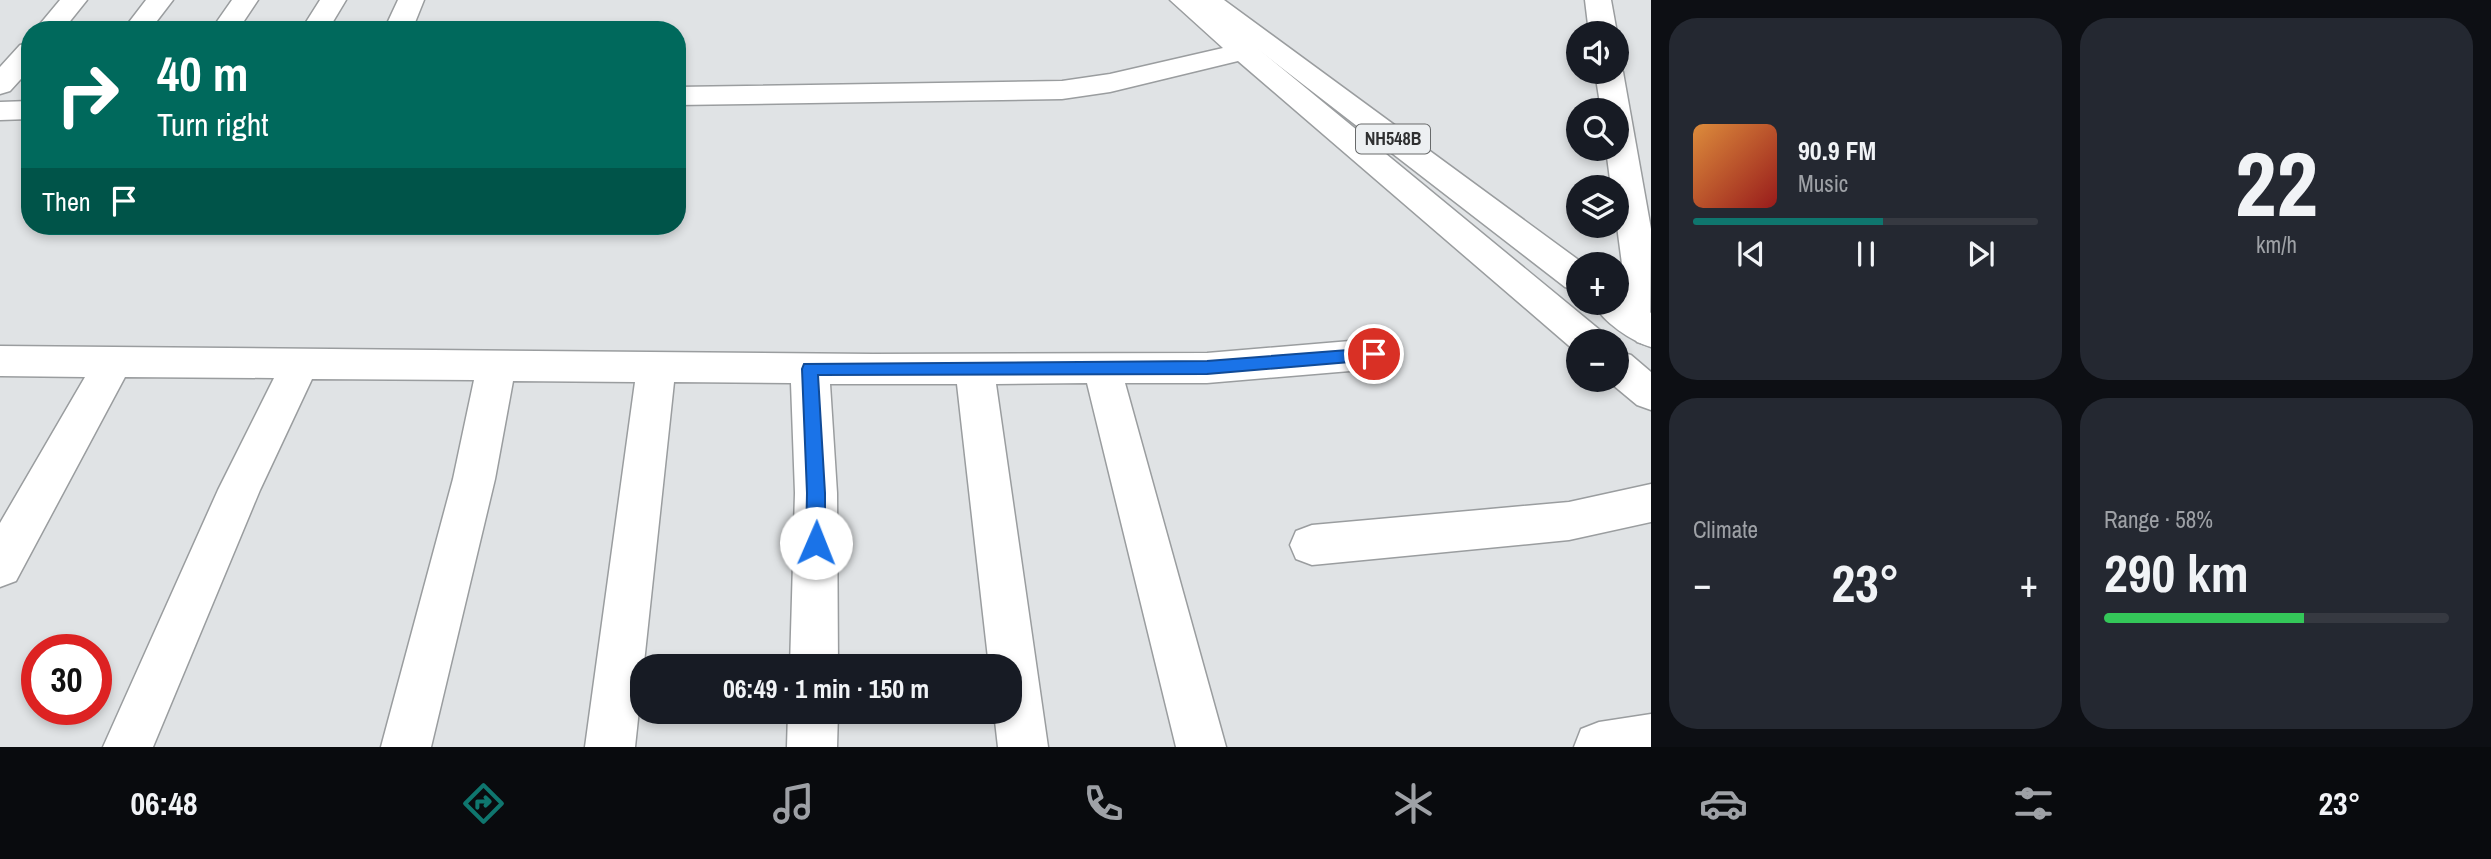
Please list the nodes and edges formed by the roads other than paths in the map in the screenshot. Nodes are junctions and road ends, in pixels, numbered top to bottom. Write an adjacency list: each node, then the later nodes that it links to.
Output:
1 (74, 0): 9 (main road)
2 (160, 0): 10 (main road)
3 (245, 0): 11 (main road)
4 (333, 0): 12 (main road)
5 (411, 0): 13 (main road)
6 (1183, 0): 15 (main road)
7 (1207, 0): 23 (main road, NH548B)
8 (1598, 0): 14 (main road)
9 (56, 21)
10 (143, 21)
11 (230, 21)
12 (320, 21)
13 (402, 21)
14 (1601, 21)
15 (1244, 51): 18 (main road); 25 (main road)
16 (21, 61): 17 (main road)
17 (0, 85)
18 (686, 96)
19 (21, 110): 20 (main road)
20 (0, 111)
21 (1627, 161): 22 (main road)
22 (1642, 225): 26 (main road)
23 (1566, 269)
24 (1627, 315): 26 (main road)
25 (1574, 329)
26 (1650, 332)
27 (1374, 354): 33 (main road)
28 (0, 362): 29 (main road)
29 (114, 362): 30 (main road); 40 (main road)
30 (300, 364): 31 (main road); 44 (main road)
31 (496, 366): 32 (main road); 45 (main road)
32 (656, 367): 34 (main road); 46 (main road)
33 (1102, 368): 35 (main road); 49 (main road)
34 (810, 369): 35 (main road); 41 (main road)
35 (975, 369): 48 (main road)
36 (1629, 376): 37 (main road)
37 (1651, 394)
38 (1651, 503): 39 (main road)
39 (1312, 545)
40 (0, 566)
41 (814, 654)
42 (813, 724): 47 (main road)
43 (1651, 739): 50 (main road)
44 (128, 747)
45 (406, 747)
46 (610, 747)
47 (813, 747)
48 (1023, 747)
49 (1201, 747)
50 (1598, 747)

